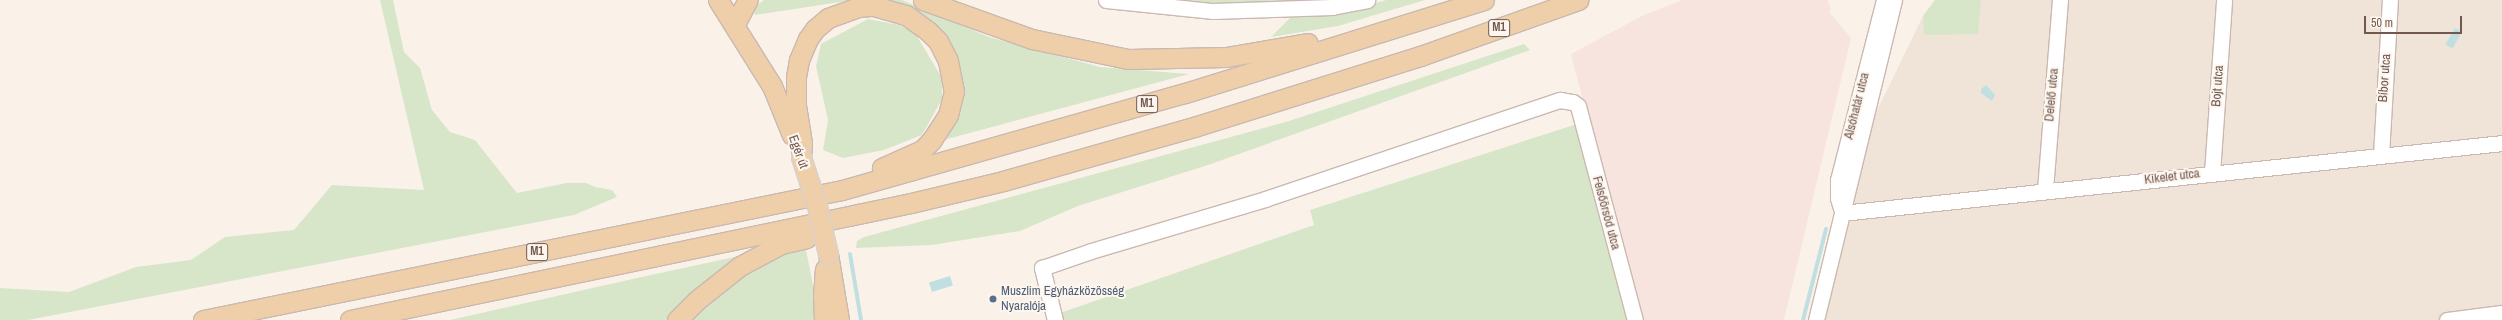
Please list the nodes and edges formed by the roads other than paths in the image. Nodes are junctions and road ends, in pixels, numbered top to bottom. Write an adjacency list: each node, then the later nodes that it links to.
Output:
1 (718, 0): 14 (main road, Egér út)
2 (748, 0): 14 (main road)
3 (1106, 0): 4 (street)
4 (1367, 0)
5 (1484, 0): 13 (main road, M1)
6 (1578, 0): 21 (main road, M1)
7 (1884, 0): 22 (street, Alsóhatár utca)
8 (1894, 0): 22 (street, Alsóhatár utca)
9 (2060, 0): 20 (street, Delelő utca)
10 (2224, 0): 18 (street, Bojt utca)
11 (2390, 0): 16 (street, Bíbor utca)
12 (930, 2): 13 (main road)
13 (1449, 12): 19 (main road, M1)
14 (735, 24): 17 (main road, Egér út)
15 (2502, 143): 16 (street, Kikelet utca)
16 (2381, 155): 18 (street, Kikelet utca)
17 (801, 157): 19 (main road); 23 (main road, Egér út, bridge)
18 (2212, 173): 20 (street, Kikelet utca)
19 (842, 190): 25 (main road, M1)
20 (2045, 190): 22 (street, Kikelet utca)
21 (911, 203): 26 (main road, M1); 27 (main road)
22 (1842, 213): 32 (street, Alsóhatár utca)
23 (828, 254): 28 (main road); 29 (main road, Egér út)
24 (2502, 313): 33 (street)
25 (203, 320)
26 (350, 320)
27 (677, 320)
28 (824, 320)
29 (839, 320)
30 (1055, 320): 31 (street, Felsőörsöd utca)
31 (1635, 320)
32 (1816, 320)
33 (2447, 320)

